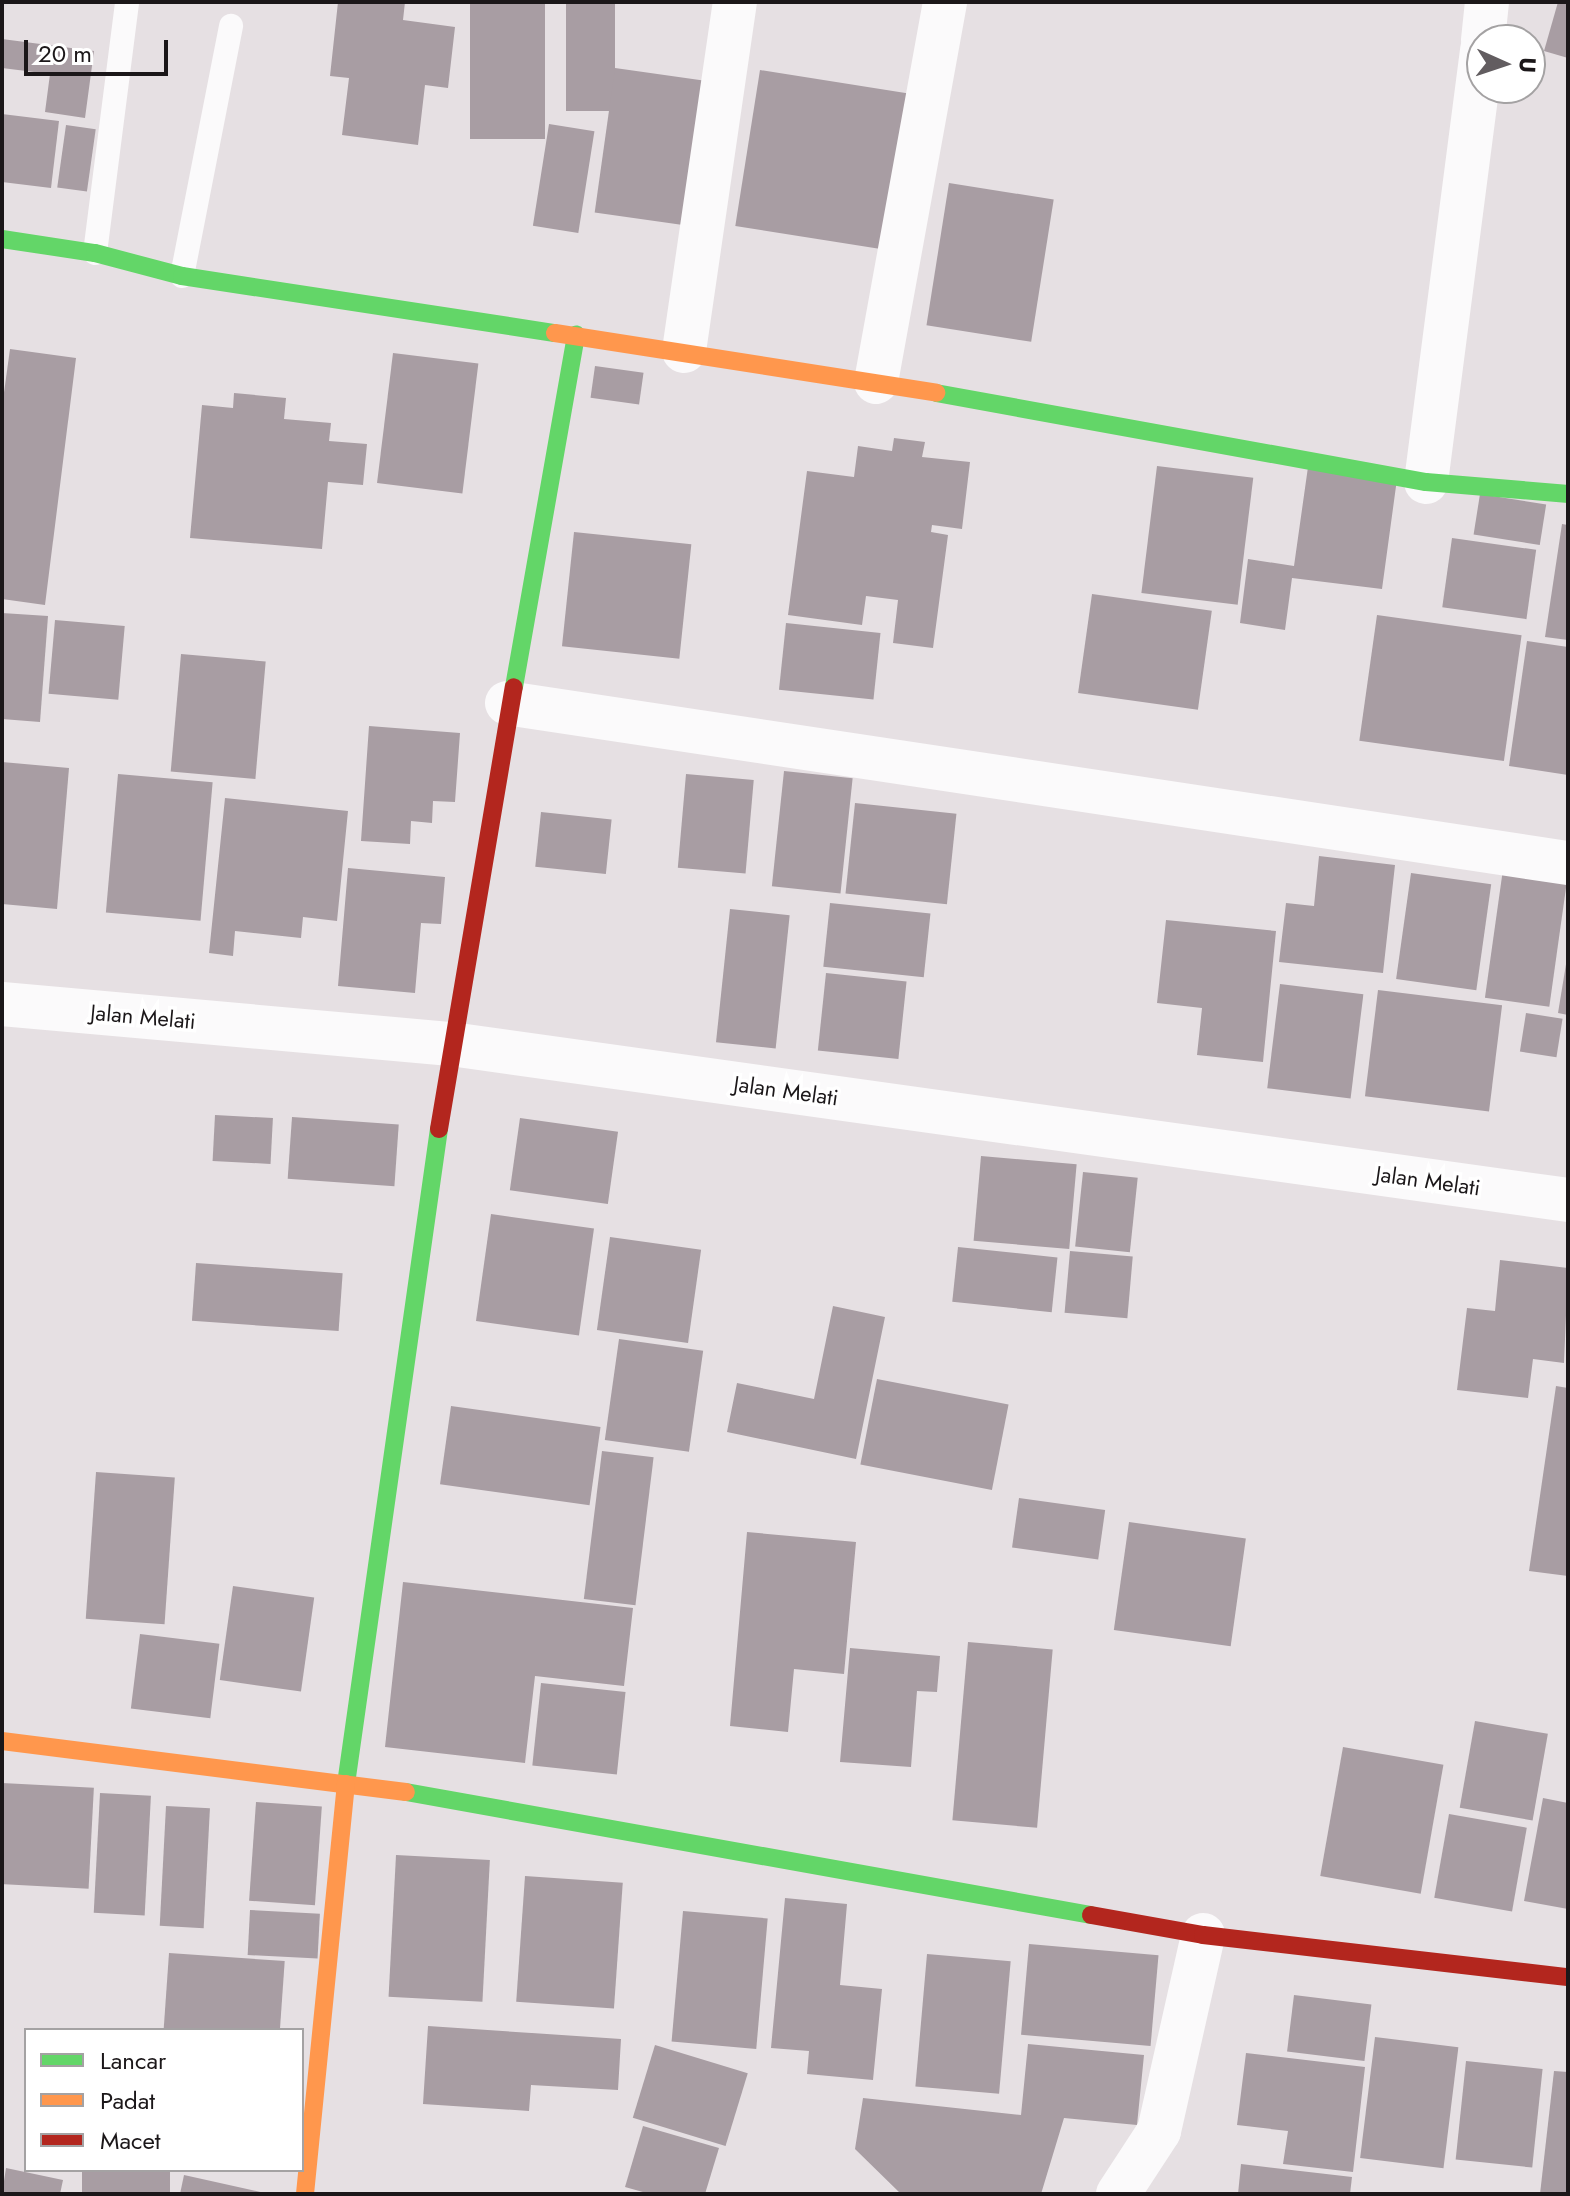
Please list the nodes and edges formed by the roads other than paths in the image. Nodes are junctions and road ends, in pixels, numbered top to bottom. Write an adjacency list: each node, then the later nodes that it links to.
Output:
1 (127, 2): 9 (lane)
2 (735, 2): 12 (street)
3 (945, 2): 13 (street)
4 (1487, 2): 5 (street)
5 (1485, 24)
6 (231, 26): 10 (lane)
7 (1475, 104): 14 (street)
8 (2, 239): 9 (street)
9 (95, 253): 10 (street)
10 (182, 276): 11 (street)
11 (576, 334): 12 (street); 16 (street)
12 (684, 351): 13 (street)
13 (876, 382): 14 (street)
14 (1426, 482): 15 (street)
15 (1568, 494)
16 (507, 703): 17 (street); 19 (street)
17 (1568, 863)
18 (2, 1004): 19 (street, Jalan Melati)
19 (451, 1044): 20 (street, Jalan Melati); 22 (street)
20 (1568, 1200)
21 (2, 1741): 22 (street)
22 (346, 1781): 23 (street); 25 (street)
23 (1203, 1935): 24 (street); 26 (street)
24 (1568, 1977)
25 (305, 2194)
26 (1118, 2194)

